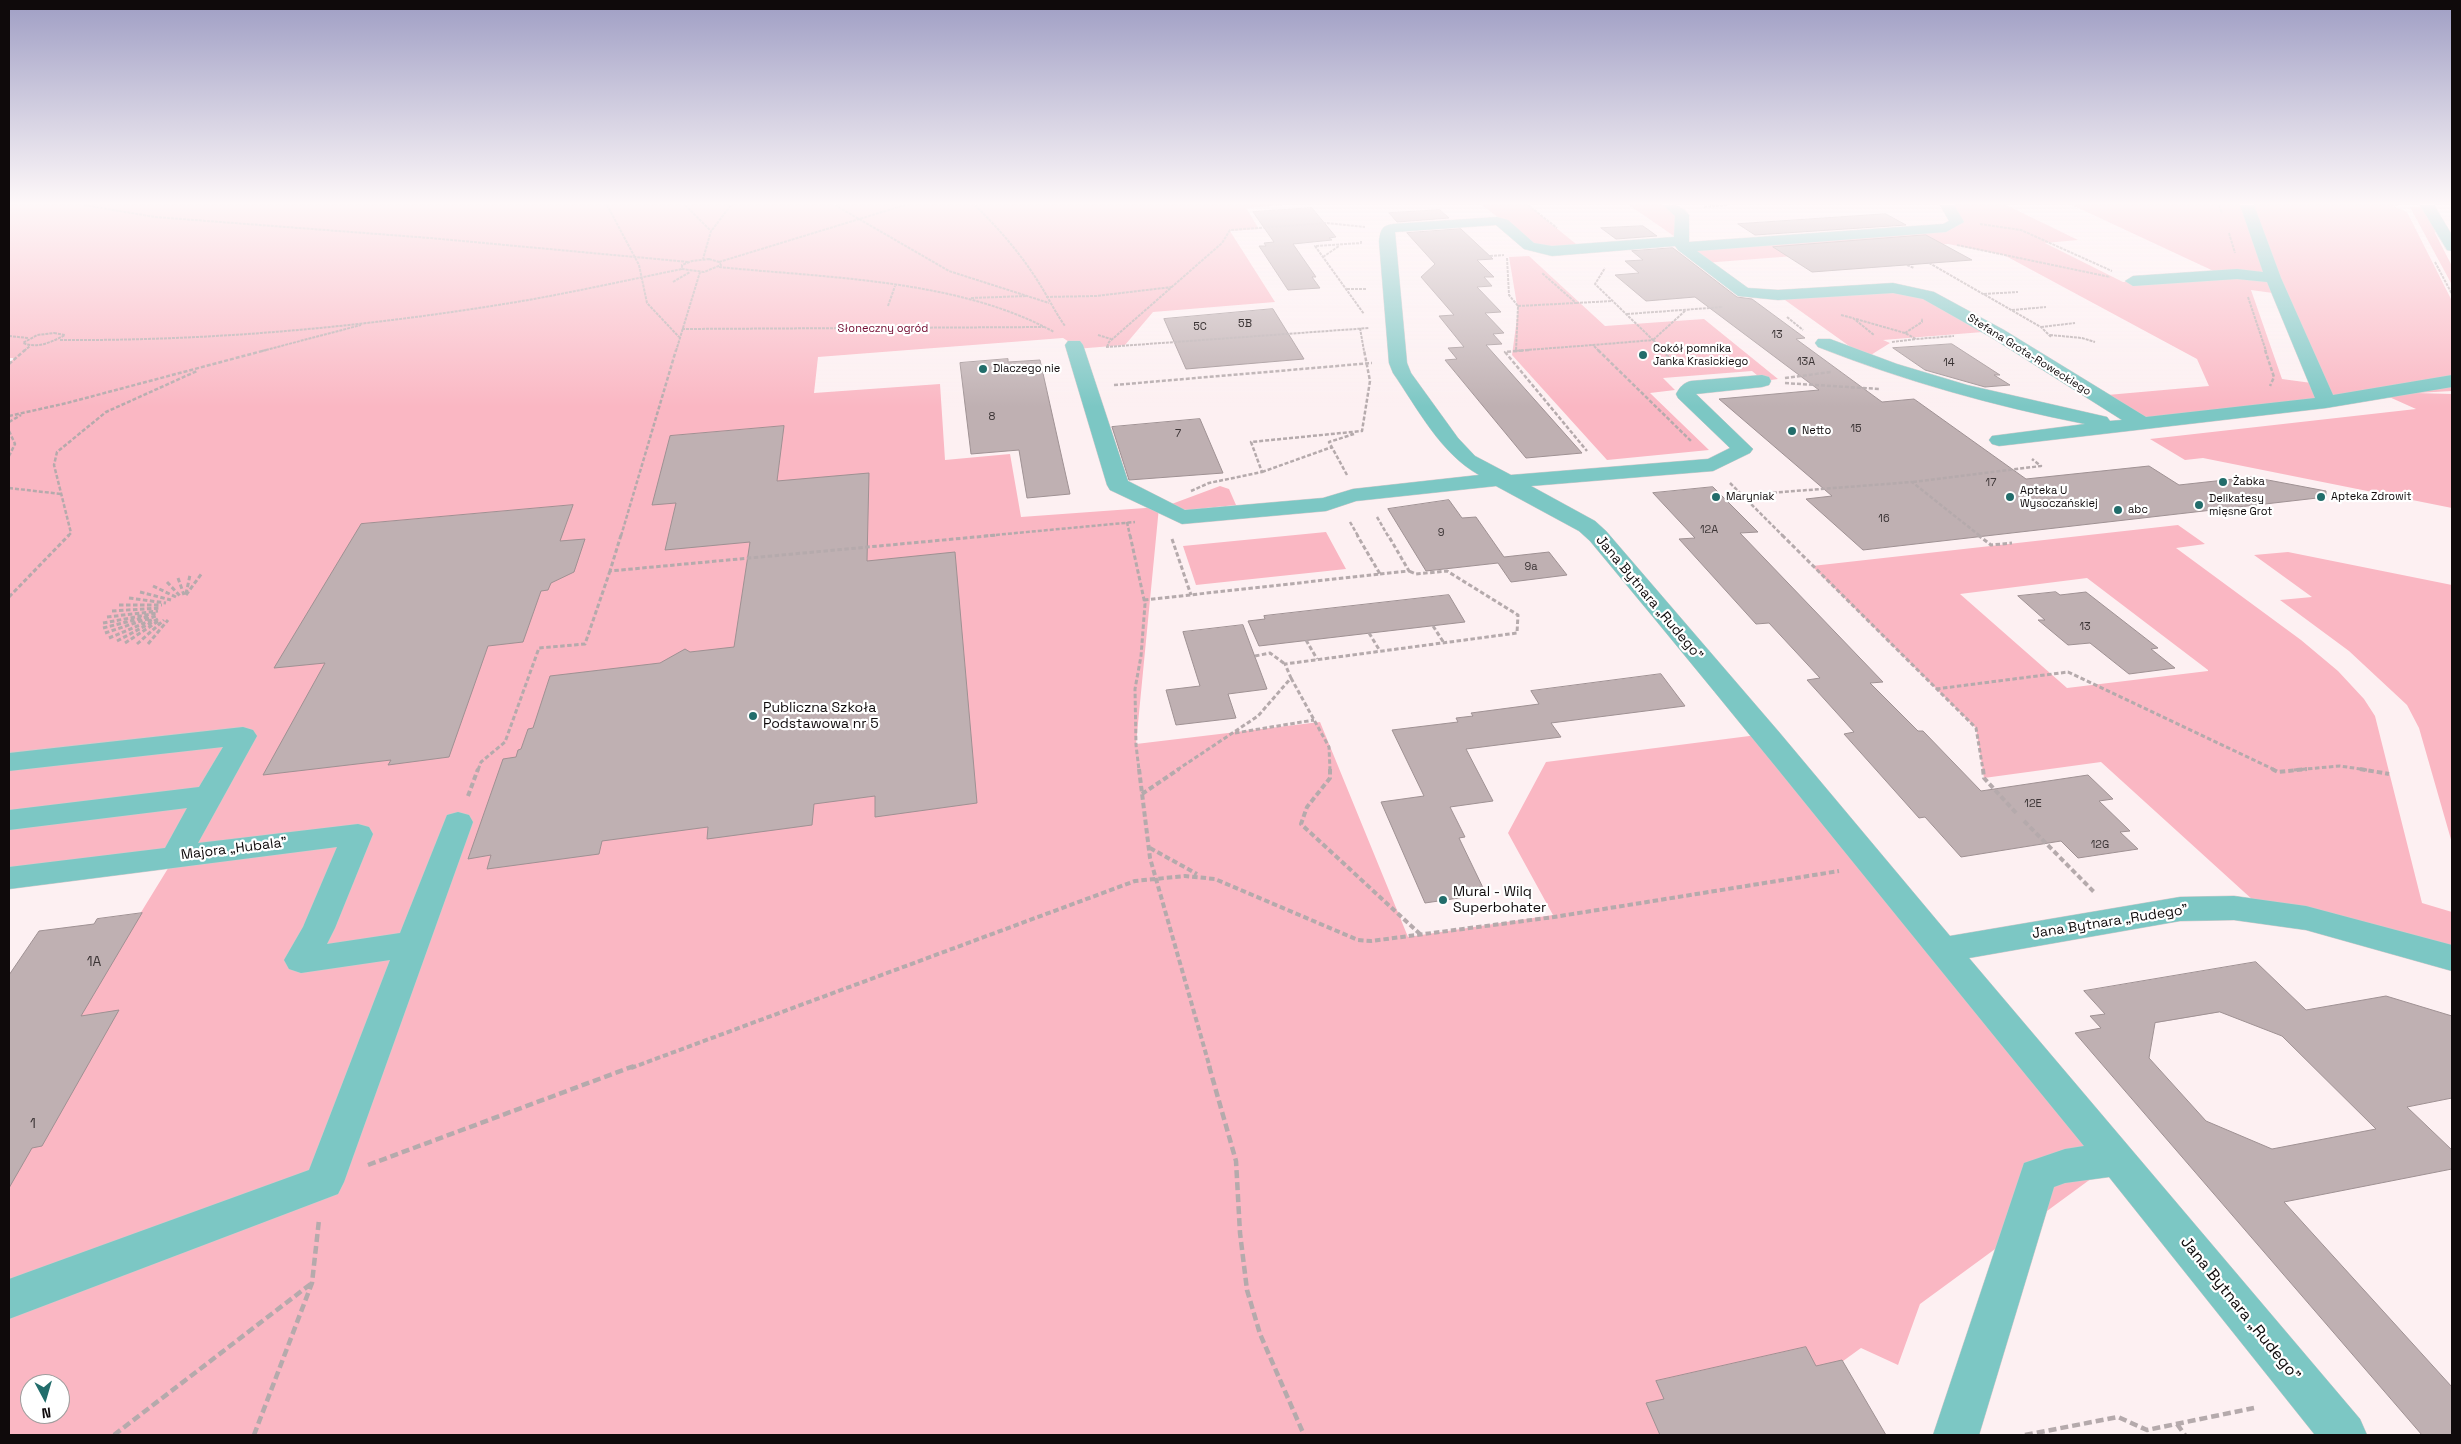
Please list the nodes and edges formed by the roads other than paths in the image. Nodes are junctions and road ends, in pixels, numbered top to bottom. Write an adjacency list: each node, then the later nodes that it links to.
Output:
1 (1389, 272): 17 (street, Jana Bytnara „Rudego”)
2 (1718, 272): 15 (street, Stefana Grota-Roweckiego)
3 (2271, 272): 4 (street)
4 (2273, 278): 5 (street); 14 (street)
5 (2133, 281)
6 (1824, 343): 15 (street)
7 (1075, 347): 17 (street)
8 (2452, 381): 12 (street)
9 (1762, 382): 17 (street)
10 (2418, 394): 11 (street); 12 (street); 13 (street)
11 (2452, 394)
12 (2362, 397): 14 (street)
13 (2452, 397)
14 (2326, 402): 15 (street)
15 (2134, 425): 16 (street)
16 (1999, 440)
17 (1502, 480): 25 (street, Jana Bytnara „Rudego”)
18 (9, 762): 19 (street)
19 (209, 796): 20 (street); 22 (street)
20 (9, 820)
21 (458, 822): 24 (street)
22 (175, 857): 23 (street, Majora „Hubala”); 24 (street, Majora „Hubala”)
23 (9, 878)
24 (413, 944): 28 (street)
25 (1943, 950): 26 (street, Jana Bytnara „Rudego”); 27 (street, Jana Bytnara „Rudego”)
26 (2452, 958)
27 (2118, 1159): 29 (street); 30 (street, Jana Bytnara „Rudego”)
28 (9, 1299)
29 (1956, 1435)
30 (2344, 1435)

